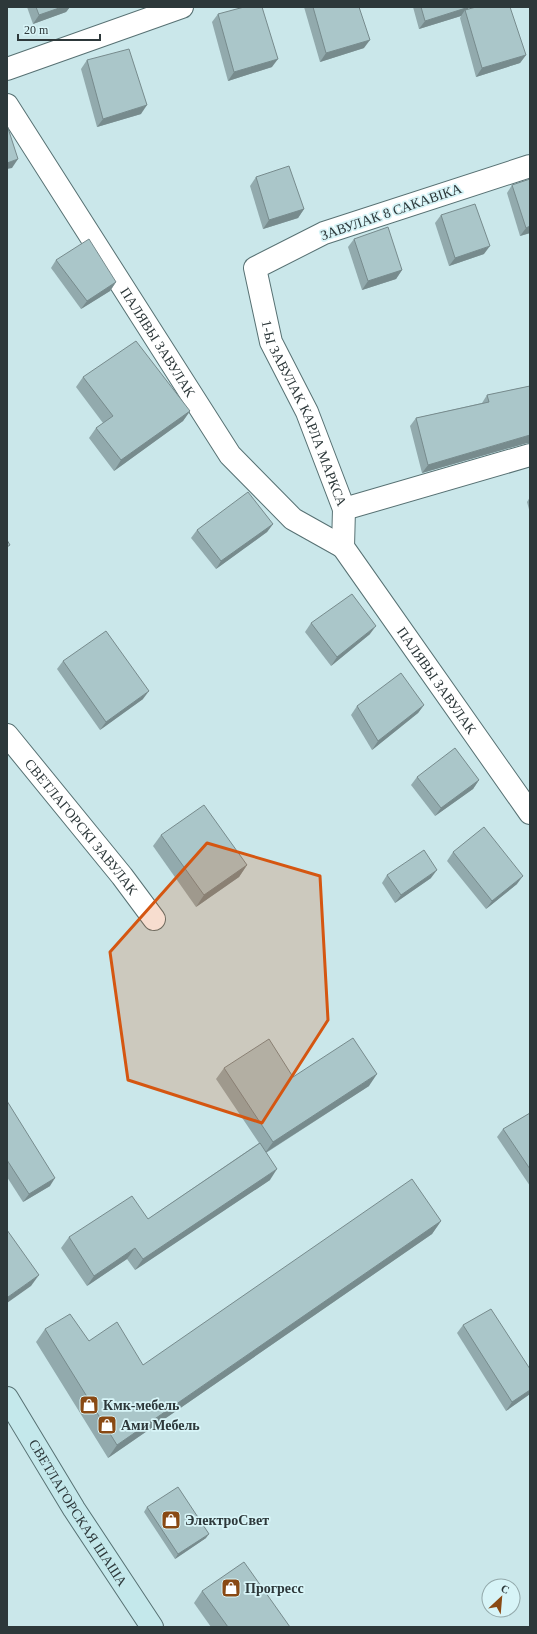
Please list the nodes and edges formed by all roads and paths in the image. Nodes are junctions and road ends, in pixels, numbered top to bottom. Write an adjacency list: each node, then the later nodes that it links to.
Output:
1 (182, 7): 2 (street)
2 (7, 69)
3 (7, 105): 8 (street, ПАЛЯВЫ ЗАВУЛАК)
4 (530, 166): 5 (street, ЗАВУЛАК 8 САКАВІКА)
5 (255, 268): 7 (street, 1-Ы ЗАВУЛАК КАРЛА МАРКСА)
6 (530, 455): 7 (street, 1-Ы ЗАВУЛАК КАРЛА МАРКСА)
7 (344, 509): 8 (street)
8 (343, 547): 10 (street, ПАЛЯВЫ ЗАВУЛАК)
9 (7, 735): 11 (street, СВЕТЛАГОРСКІ ЗАВУЛАК)
10 (530, 814)
11 (154, 918)
12 (7, 1398): 13 (main road, СВЕТЛАГОРСКАЯ ШАША)
13 (152, 1627)

